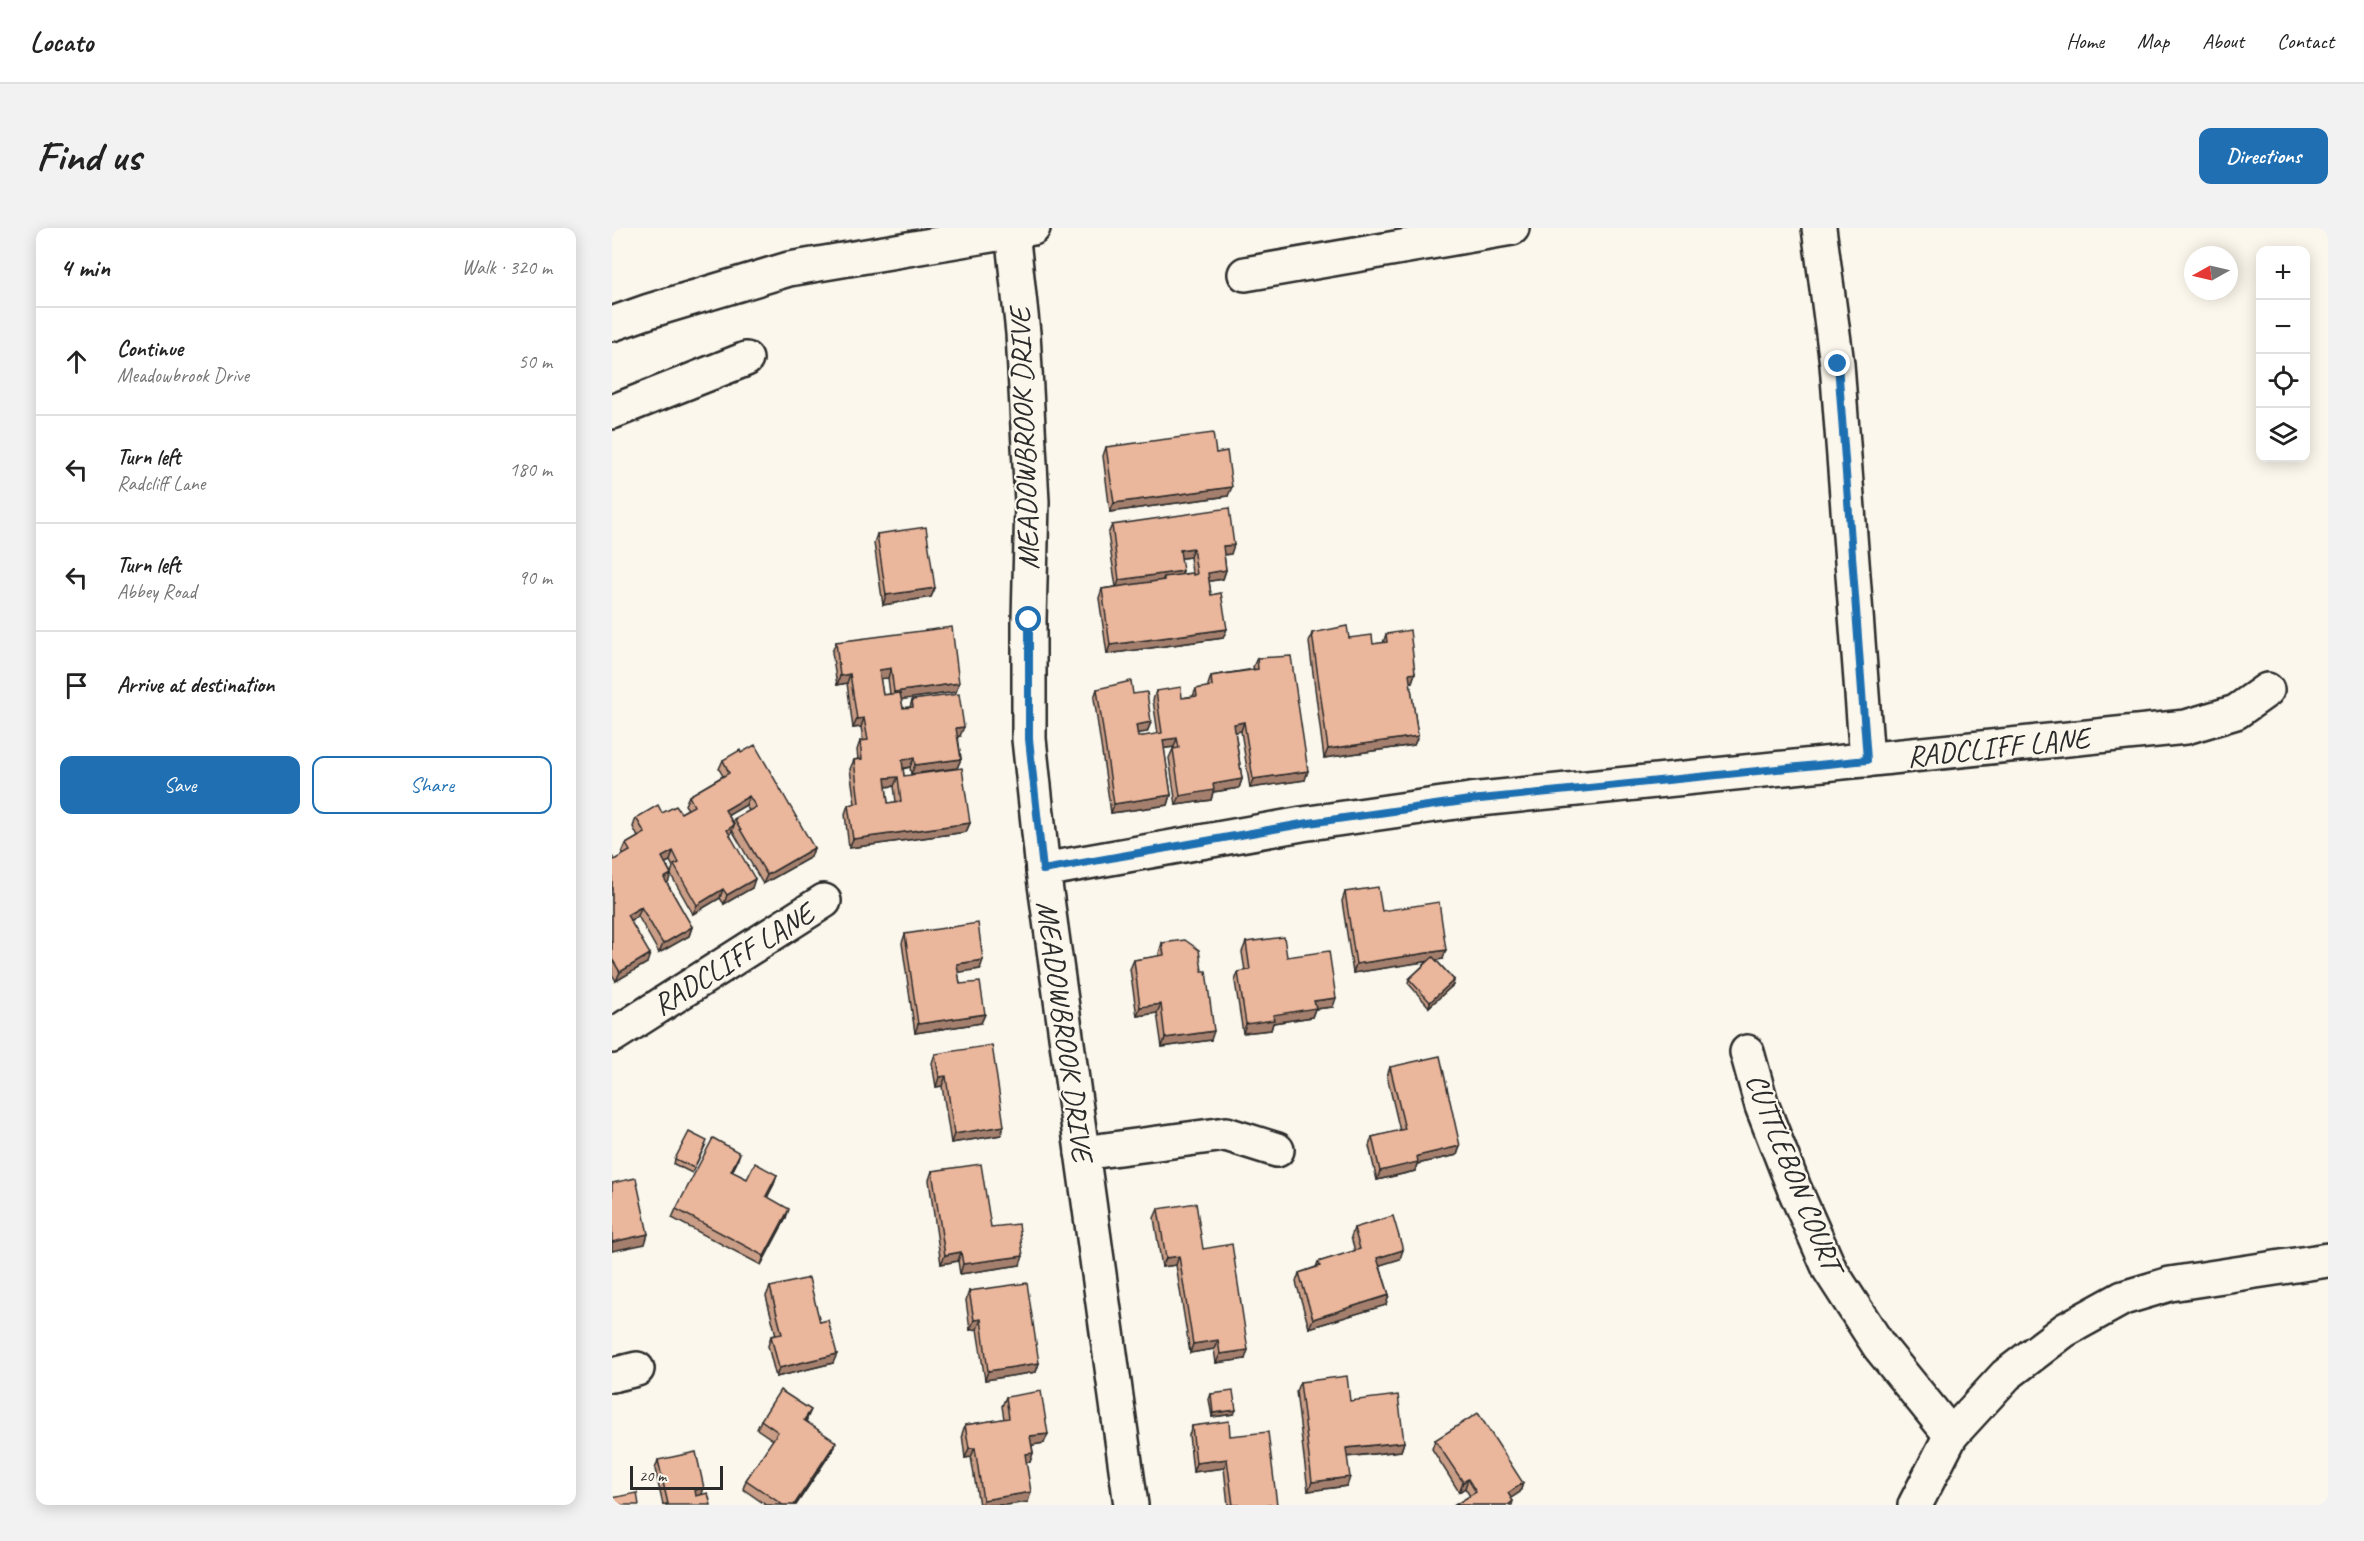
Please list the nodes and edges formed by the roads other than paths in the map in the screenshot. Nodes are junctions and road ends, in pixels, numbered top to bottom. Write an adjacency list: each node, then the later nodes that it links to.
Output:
1 (1512, 228): 4 (street)
2 (1819, 228): 10 (street)
3 (1022, 230): 6 (street); 11 (street, MEADOWBROOK DRIVE)
4 (1437, 234): 5 (street)
5 (1245, 274)
6 (612, 324)
7 (746, 359): 8 (street)
8 (612, 412)
9 (2267, 690): 10 (street, RADCLIFF LANE)
10 (1867, 760): 11 (street, RADCLIFF LANE)
11 (1043, 870): 16 (street, MEADOWBROOK DRIVE)
12 (824, 901): 13 (street, RADCLIFF LANE)
13 (612, 1035)
14 (1747, 1052): 18 (street, CUTTLEBON COURT)
15 (1276, 1150): 16 (street)
16 (1082, 1153): 19 (street, MEADOWBROOK DRIVE)
17 (2328, 1260): 18 (street)
18 (1952, 1435): 20 (street)
19 (1131, 1505)
20 (1914, 1505)

